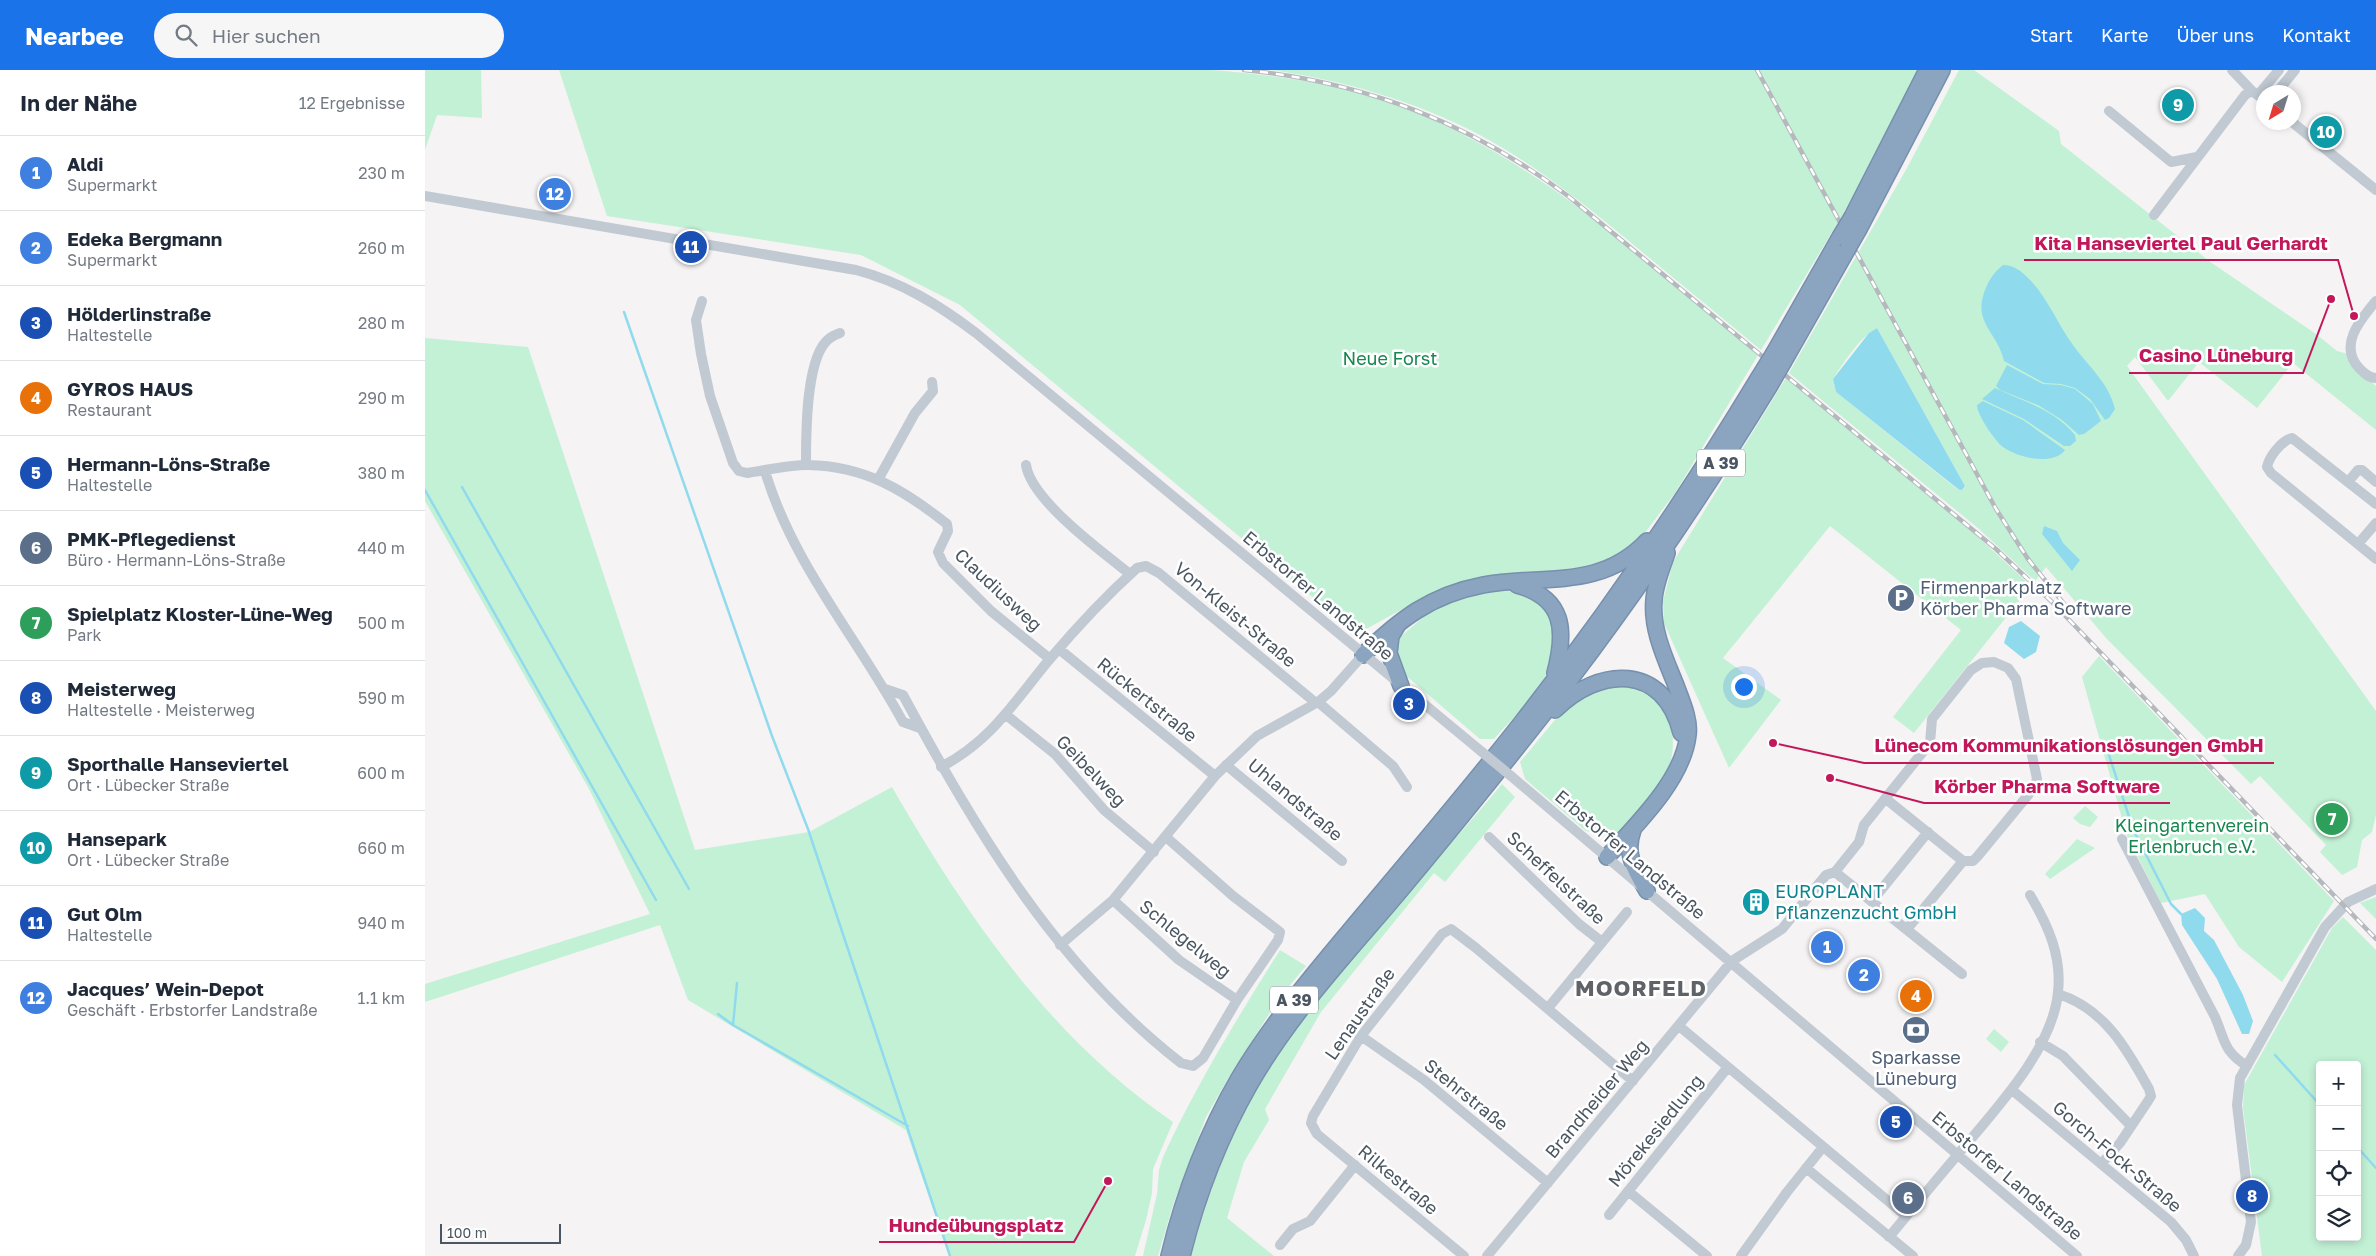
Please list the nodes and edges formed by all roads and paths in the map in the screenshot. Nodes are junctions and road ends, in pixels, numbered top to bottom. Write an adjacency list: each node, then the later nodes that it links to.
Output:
1 (1927, 70): 16 (highway, A 39)
2 (1942, 70): 16 (highway, A 39)
3 (2231, 70): 8 (street)
4 (2279, 70): 6 (street)
5 (2295, 70): 7 (street)
6 (2266, 85)
7 (2283, 85)
8 (2256, 93)
9 (2256, 96): 12 (street)
10 (2109, 111): 12 (street)
11 (2301, 129): 13 (street)
12 (2197, 157): 15 (street)
13 (2376, 190)
14 (425, 196): 39 (street, Erbstorfer Landstraße)
15 (2154, 215)
16 (1855, 223): 22 (highway, A 39, bridge)
17 (702, 301): 25 (street, Claudiusweg)
18 (2376, 301): 20 (street)
19 (840, 333): 23 (street)
20 (2376, 378)
21 (932, 382): 26 (street)
22 (1763, 383): 29 (highway, A 39); 32 (highway, A 39)
23 (806, 465): 25 (street, Claudiusweg); 26 (street, Claudiusweg)
24 (1026, 465): 35 (street)
25 (765, 471): 48 (street)
26 (879, 478): 40 (street, Claudiusweg)
27 (2349, 482): 28 (street); 30 (street); 33 (street)
28 (2376, 482)
29 (1683, 498): 36 (highway); 41 (highway, A 39)
30 (2376, 504)
31 (2376, 522): 33 (street)
32 (1672, 538): 45 (highway, A 39); 46 (highway)
33 (2358, 544): 34 (street)
34 (2376, 559)
35 (1130, 574): 38 (street); 43 (street, Von-Kleist-Straße)
36 (1506, 582): 37 (highway); 41 (highway)
37 (1398, 622): 39 (highway); 42 (highway)
38 (1059, 649): 40 (street); 49 (street, Rückertstraße)
39 (1363, 655): 42 (street, Erbstorfer Landstraße); 43 (street)
40 (1050, 659): 44 (street)
41 (1553, 681): 97 (highway, A 39)
42 (1401, 686): 58 (street, Erbstorfer Landstraße, bridge)
43 (1317, 702): 47 (street); 50 (street)
44 (1005, 714): 48 (street); 57 (street, Geibelweg)
45 (1532, 729): 46 (highway); 98 (highway, A 39)
46 (1683, 750): 52 (highway)
47 (1226, 765): 49 (street); 59 (street, Uhlandstraße)
48 (941, 767): 70 (street)
49 (1215, 776): 54 (street)
50 (1407, 787)
51 (1886, 799): 53 (street); 60 (street, Brandheider Weg); 61 (street, Brandheider Weg)
52 (1635, 826): 58 (highway); 63 (highway)
53 (1928, 832): 60 (street); 66 (street)
54 (1166, 837): 57 (street); 74 (street)
55 (1489, 837): 69 (street, Scheffelstraße)
56 (2122, 840): 79 (street)
57 (1154, 852): 65 (street)
58 (1607, 857): 63 (street, Erbstorfer Landstraße)
59 (1342, 861)
60 (1963, 861): 68 (street)
61 (1835, 872): 66 (street); 71 (street, Brandheider Weg)
62 (2376, 889): 79 (street)
63 (1647, 890): 71 (street, Erbstorfer Landstraße)
64 (2030, 895): 73 (street)
65 (1113, 900): 70 (street); 74 (street, Schlegelweg)
66 (1872, 901): 68 (street)
67 (1627, 912): 69 (street, Scheffelstraße)
68 (1907, 929): 72 (street)
69 (1602, 942): 75 (street, Scheffelstraße)
70 (1061, 945): 74 (street)
71 (1732, 962): 76 (street, Brandheider Weg); 86 (street, Erbstorfer Landstraße)
72 (1962, 974)
73 (2058, 994): 78 (street); 83 (street)
74 (1237, 1000)
75 (1547, 1008): 77 (street, Lenaustraße); 81 (street)
76 (1679, 1026): 80 (street, Mörekesiedlung); 81 (street, Brandheider Weg)
77 (1361, 1036): 84 (street, Lenaustraße); 90 (street, Stehrstraße)
78 (2040, 1042): 82 (street); 83 (street)
79 (2247, 1066): 105 (street)
80 (1728, 1068): 85 (street, Mörekesiedlung); 91 (street, Mörekesiedlung)
81 (1633, 1081): 90 (street, Brandheider Weg)
82 (2012, 1090): 86 (street); 87 (street, Gorch-Fock-Straße)
83 (2131, 1126): 87 (street)
84 (1313, 1128): 88 (street, Rilkestraße)
85 (1823, 1147): 89 (street); 93 (street, Mörekesiedlung)
86 (1957, 1155): 93 (street); 103 (street, Erbstorfer Landstraße)
87 (2101, 1164): 104 (street, Gorch-Fock-Straße)
88 (1355, 1165): 95 (street); 99 (street, Rilkestraße)
89 (1806, 1168): 94 (street); 101 (street)
90 (1547, 1183): 96 (street, Brandheider Weg)
91 (1628, 1191): 92 (street, Mörekesiedlung); 100 (street)
92 (1609, 1215)
93 (1906, 1216): 94 (street)
94 (1889, 1237): 102 (street)
95 (1280, 1245)
96 (1491, 1255)
97 (1169, 1256)
98 (1182, 1256)
99 (1464, 1256)
100 (1707, 1256)
101 (1741, 1256)
102 (1913, 1256)
103 (2077, 1256)
104 (2194, 1256)
105 (2238, 1256)

